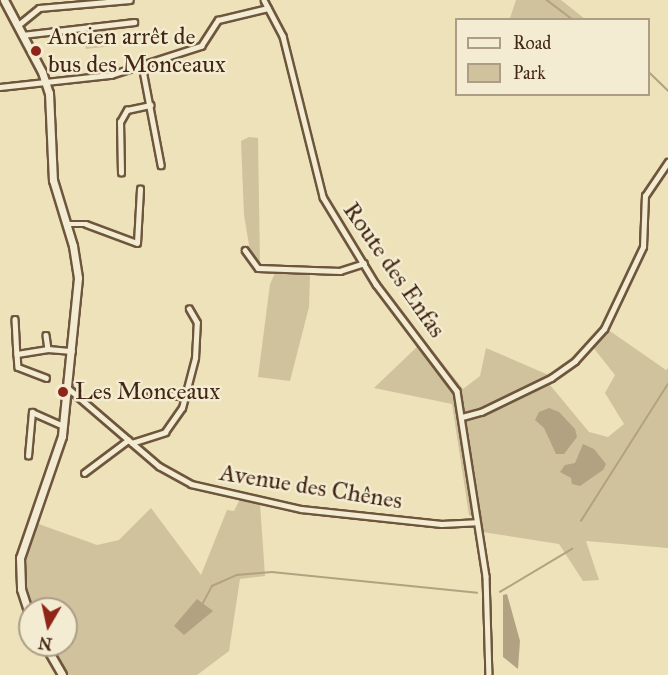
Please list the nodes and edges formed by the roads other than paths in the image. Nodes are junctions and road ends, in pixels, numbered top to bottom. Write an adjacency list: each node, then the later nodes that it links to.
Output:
1 (4, 0): 7 (main road)
2 (126, 0): 3 (street); 7 (street)
3 (130, 0)
4 (264, 0): 5 (street, Route des Enfas)
5 (268, 8): 9 (street); 19 (street, Route des Enfas)
6 (134, 22): 8 (street)
7 (17, 27): 8 (main road)
8 (22, 35): 10 (main road)
9 (142, 65): 10 (street); 12 (street)
10 (46, 83): 11 (street); 17 (main road)
11 (0, 87)
12 (150, 105): 14 (street); 15 (street)
13 (668, 162): 30 (street)
14 (161, 165)
15 (121, 173)
16 (140, 189): 17 (street)
17 (66, 224): 24 (main road)
18 (245, 250): 19 (street)
19 (364, 263): 30 (street, Route des Enfas)
20 (189, 309): 29 (street)
21 (15, 319): 25 (street)
22 (46, 334): 23 (street)
23 (48, 349): 24 (street); 25 (street)
24 (72, 351): 27 (main road)
25 (17, 354): 26 (street)
26 (46, 378)
27 (68, 388): 31 (main road); 32 (street, Avenue des Chênes)
28 (150, 392): 29 (street)
29 (186, 397): 32 (street)
30 (462, 417): 35 (street, Route des Enfas)
31 (63, 426): 33 (street); 36 (main road)
32 (130, 441): 34 (street); 35 (street, Avenue des Chênes)
33 (28, 456)
34 (84, 473)
35 (477, 524): 39 (street, Route des Enfas)
36 (24, 597)
37 (52, 657): 38 (main road)
38 (62, 675)
39 (489, 675)

